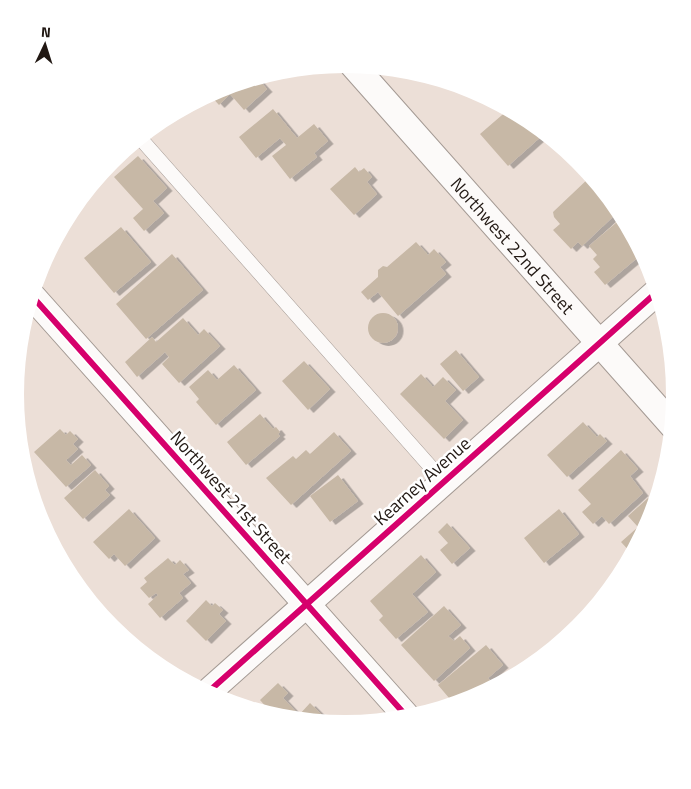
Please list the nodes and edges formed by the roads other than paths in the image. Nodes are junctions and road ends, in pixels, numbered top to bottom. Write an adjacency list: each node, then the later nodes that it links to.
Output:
1 (360, 73): 5 (street, Northwest 22nd Street)
2 (145, 143): 7 (lane)
3 (652, 297): 5 (street, Kearney Avenue)
4 (38, 302): 8 (street, Northwest 21st Street)
5 (599, 344): 6 (street, Northwest 22nd Street); 7 (street, Kearney Avenue)
6 (667, 419)
7 (444, 482): 8 (street, Kearney Avenue)
8 (306, 604): 9 (street, Kearney Avenue); 10 (street, Northwest 21st Street)
9 (213, 688)
10 (402, 711)

